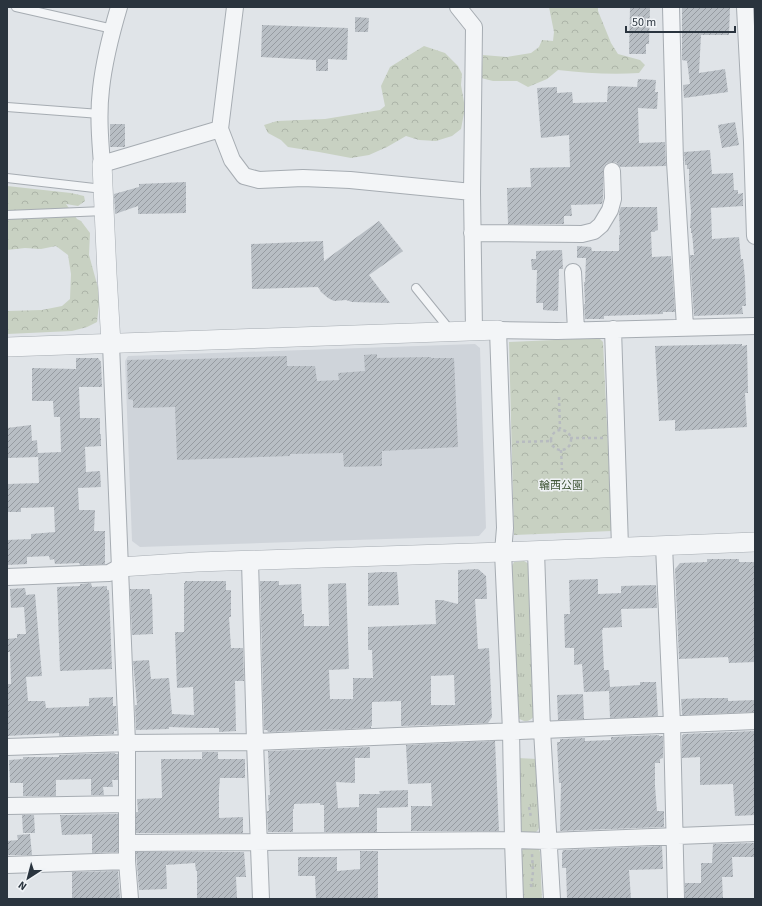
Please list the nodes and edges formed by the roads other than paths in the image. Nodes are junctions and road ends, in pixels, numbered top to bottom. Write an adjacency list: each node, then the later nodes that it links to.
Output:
1 (16, 7): 7 (lane)
2 (119, 7): 7 (street)
3 (235, 7): 10 (street)
4 (458, 7): 15 (street)
5 (671, 7): 23 (street)
6 (745, 7): 19 (street)
7 (113, 29): 9 (street)
8 (7, 107): 9 (lane)
9 (100, 114): 11 (street)
10 (220, 129): 11 (street); 15 (street)
11 (102, 164): 14 (street)
12 (612, 171): 18 (street)
13 (7, 178): 14 (lane)
14 (103, 189): 16 (street)
15 (472, 192): 18 (street)
16 (104, 211): 17 (lane); 29 (street)
17 (7, 215)
18 (472, 233): 25 (street)
19 (755, 236)
20 (573, 272): 27 (street)
21 (416, 288): 28 (lane)
22 (755, 326): 23 (street)
23 (685, 327): 24 (street)
24 (613, 329): 27 (street); 33 (street)
25 (474, 330): 26 (street); 28 (street)
26 (498, 330): 27 (street); 35 (street)
27 (576, 330)
28 (451, 331): 29 (street)
29 (111, 344): 30 (street); 37 (street)
30 (7, 347)
31 (755, 542): 32 (street)
32 (664, 546): 33 (street); 40 (street)
33 (620, 547): 34 (street)
34 (536, 550): 35 (street); 41 (street)
35 (504, 552): 36 (street); 42 (street)
36 (250, 560): 37 (street); 43 (street)
37 (120, 567): 38 (street); 44 (street)
38 (7, 577)
39 (755, 721): 40 (street)
40 (672, 724): 41 (street); 49 (street)
41 (542, 730): 42 (street); 51 (street)
42 (512, 732): 43 (street); 50 (street)
43 (255, 742): 44 (street); 52 (street)
44 (127, 743): 45 (street); 46 (street)
45 (7, 748)
46 (126, 804): 47 (street); 53 (street)
47 (7, 806)
48 (755, 833): 49 (street)
49 (674, 836): 51 (street); 60 (street)
50 (513, 840): 51 (street); 52 (street); 58 (street)
51 (549, 841): 59 (street)
52 (259, 842): 53 (street); 57 (street)
53 (127, 843): 54 (street)
54 (127, 861): 55 (street); 56 (street)
55 (7, 865)
56 (130, 899)
57 (261, 899)
58 (515, 899)
59 (552, 899)
60 (676, 899)

